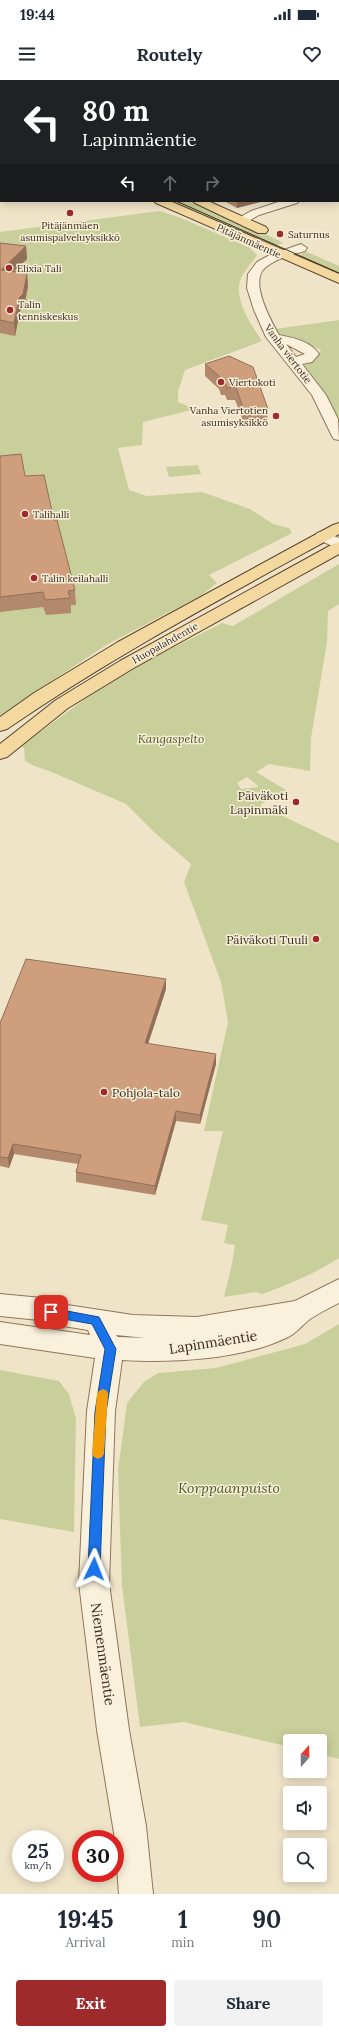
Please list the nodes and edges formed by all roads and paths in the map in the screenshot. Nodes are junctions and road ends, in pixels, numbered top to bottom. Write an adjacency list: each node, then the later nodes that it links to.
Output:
1 (162, 202): 9 (main road, Pitäjänmäentie)
2 (201, 202): 4 (main road, Pitäjänmäentie)
3 (290, 202): 4 (street)
4 (236, 218): 5 (main road, Pitäjänmäentie)
5 (270, 234)
6 (283, 240): 7 (main road, Pitäjänmäentie)
7 (301, 248): 8 (main road, Pitäjänmäentie); 9 (street, Vanha viertotie)
8 (314, 253)
9 (281, 255): 10 (main road, Pitäjänmäentie); 11 (street, Vanha viertotie)
10 (339, 279)
11 (273, 337): 12 (street, Vanha viertotie); 12 (street)
12 (292, 362): 13 (street, Vanha viertotie)
13 (339, 436)
14 (339, 528): 15 (main road, Huopalahdentie)
15 (323, 536): 16 (street); 18 (main road, Huopalahdentie)
16 (339, 544)
17 (339, 547): 19 (main road, Huopalahdentie)
18 (0, 725)
19 (0, 753)
20 (339, 1290): 22 (street, Lapinmäentie)
21 (0, 1305): 23 (street, Lapinmäentie)
22 (301, 1312): 23 (street, Lapinmäentie); 25 (street, Lapinmäentie)
23 (96, 1320): 25 (street)
24 (0, 1333): 25 (street, Lapinmäentie)
25 (110, 1349): 26 (street, Niemenmäentie)
26 (136, 1894)

